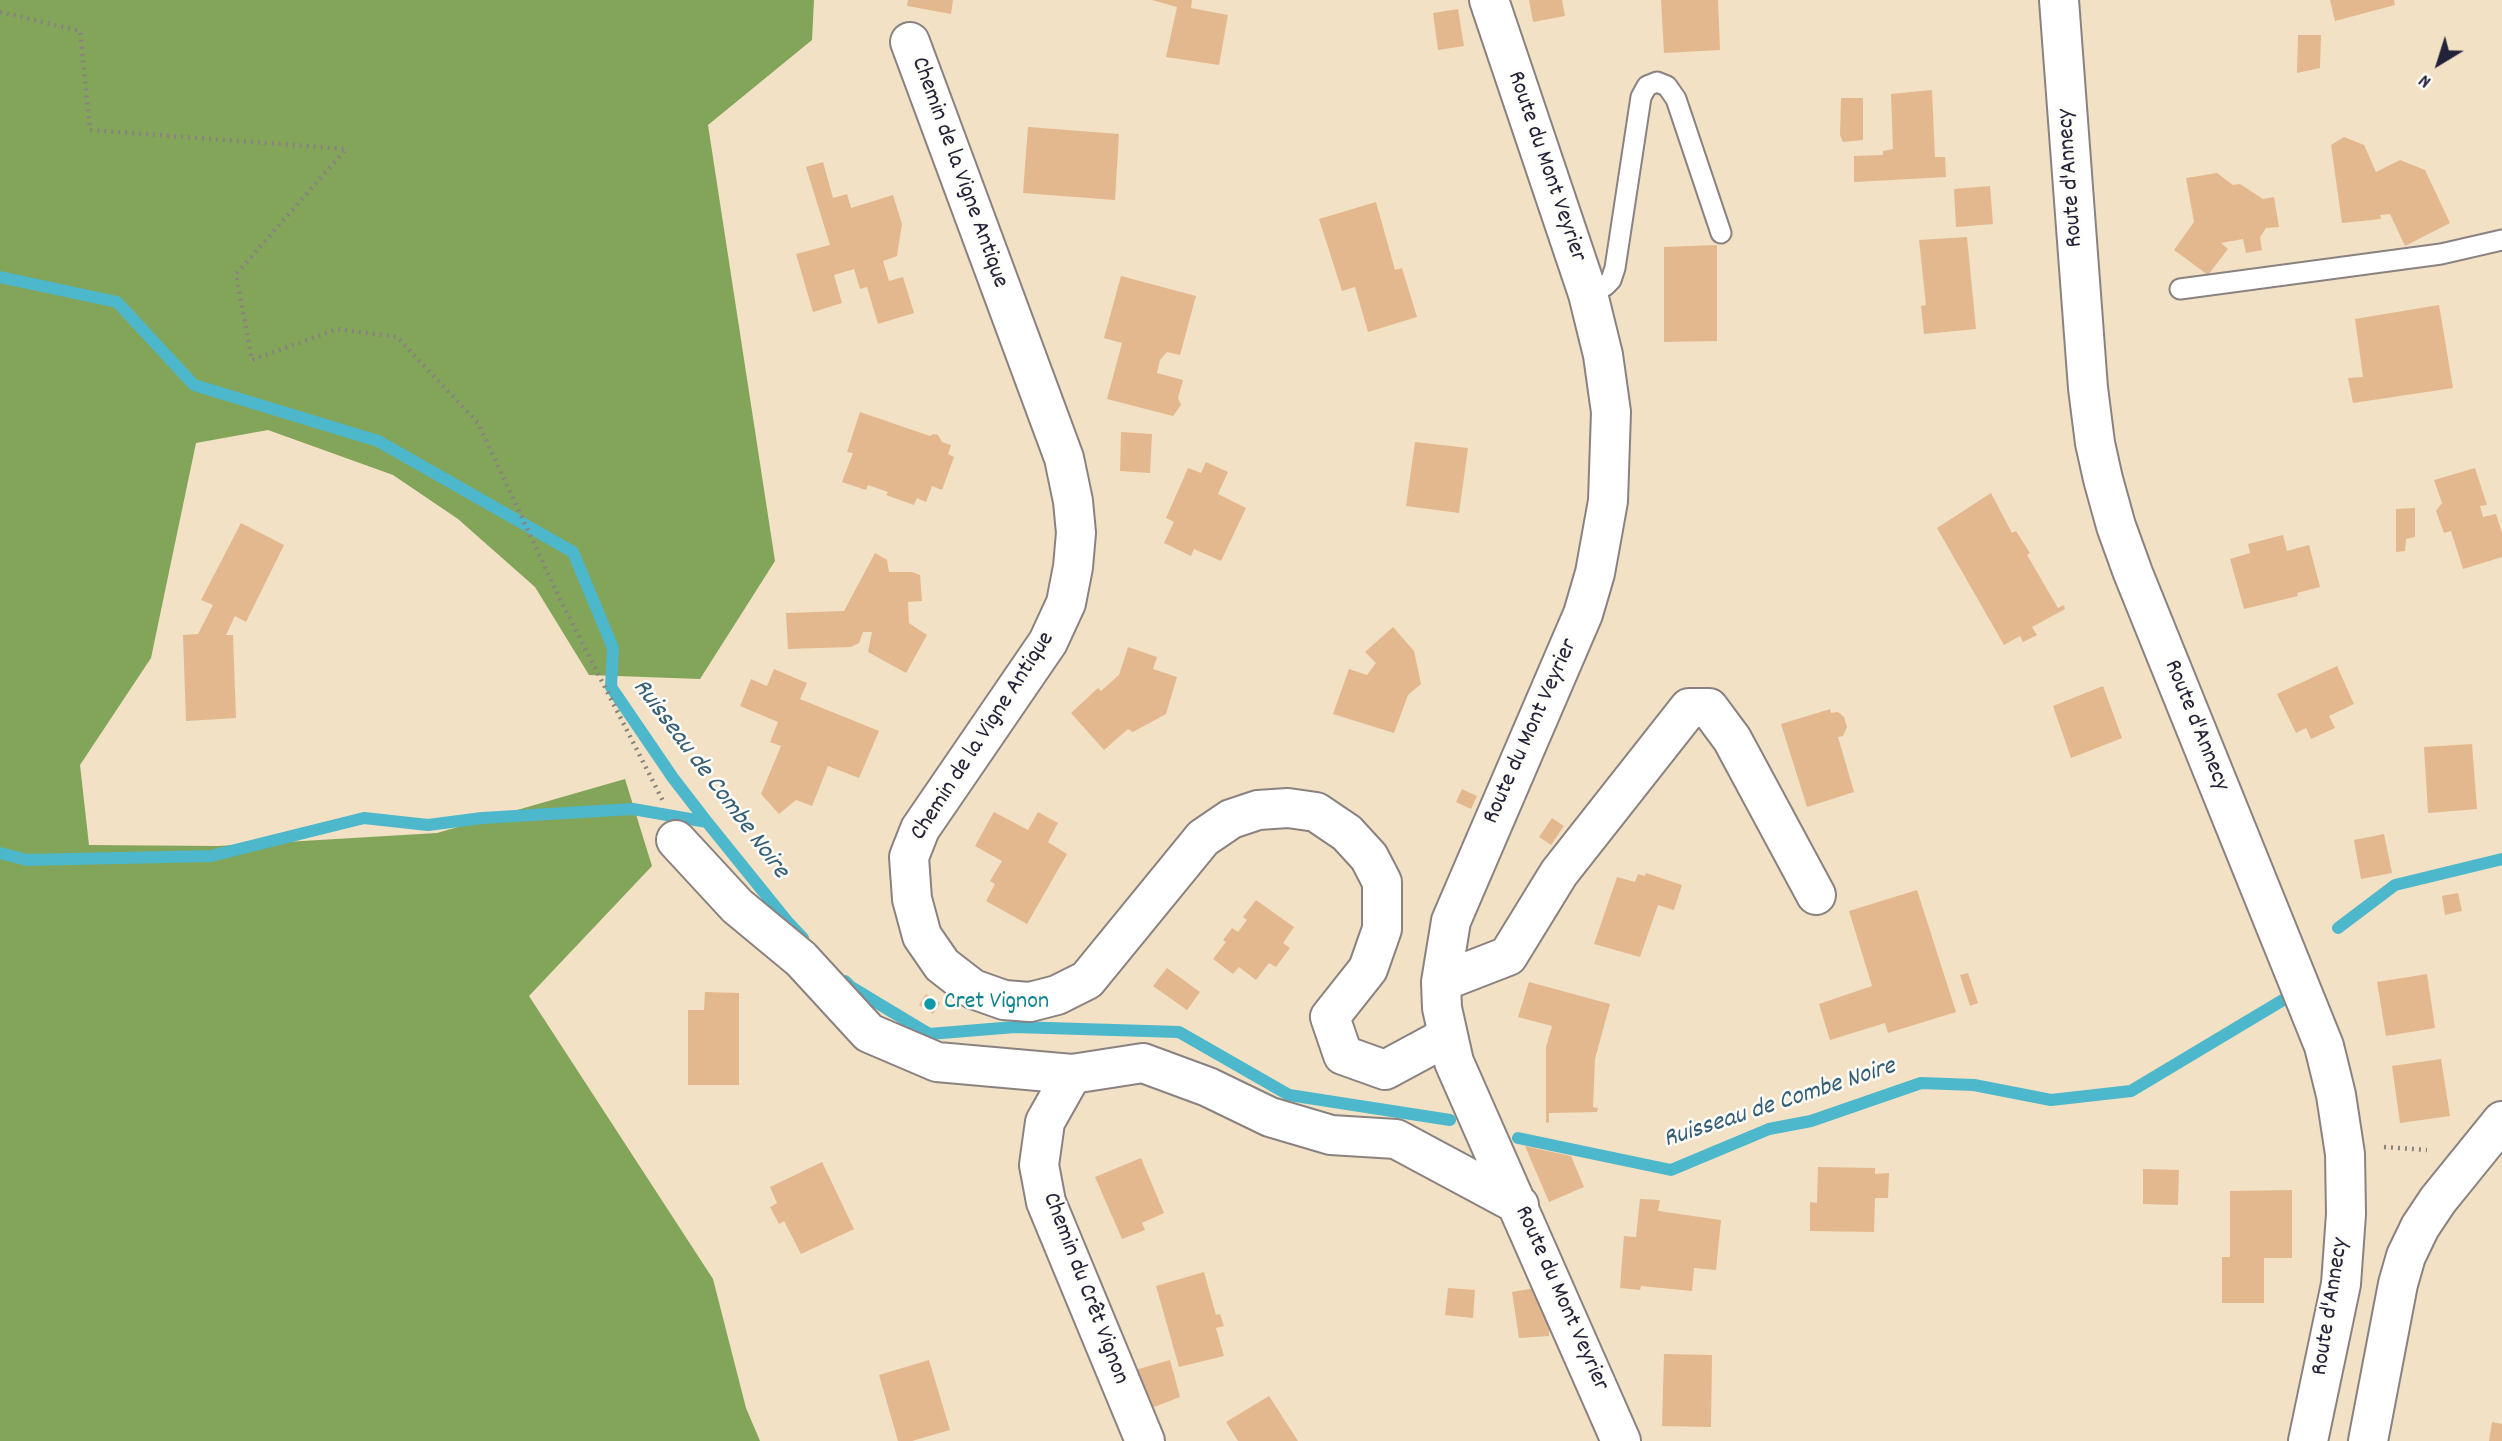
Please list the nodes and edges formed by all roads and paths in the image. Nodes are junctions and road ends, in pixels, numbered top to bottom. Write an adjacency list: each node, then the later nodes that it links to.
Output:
1 (1489, 0): 8 (street, Route du Mont Veyrier)
2 (2059, 0): 20 (street, Route d'Annecy)
3 (0, 12): 9 (path)
4 (910, 42): 12 (street, Chemin de la Vigne Antique)
5 (1721, 233): 8 (lane)
6 (2502, 240): 7 (lane)
7 (2180, 289)
8 (1588, 294): 11 (street, Route du Mont Veyrier)
9 (684, 848): 13 (street)
10 (1816, 895): 11 (street)
11 (1441, 982): 12 (street, Route du Mont Veyrier)
12 (1448, 1036): 17 (street, Route du Mont Veyrier)
13 (1072, 1074): 17 (street); 18 (street, Chemin du Crêt Vignon)
14 (2502, 1121): 16 (street)
15 (2372, 1146): 16 (path)
16 (2473, 1158): 21 (street)
17 (1518, 1205): 19 (street, Route du Mont Veyrier)
18 (1145, 1441)
19 (1621, 1441)
20 (2308, 1441)
21 (2368, 1441)

